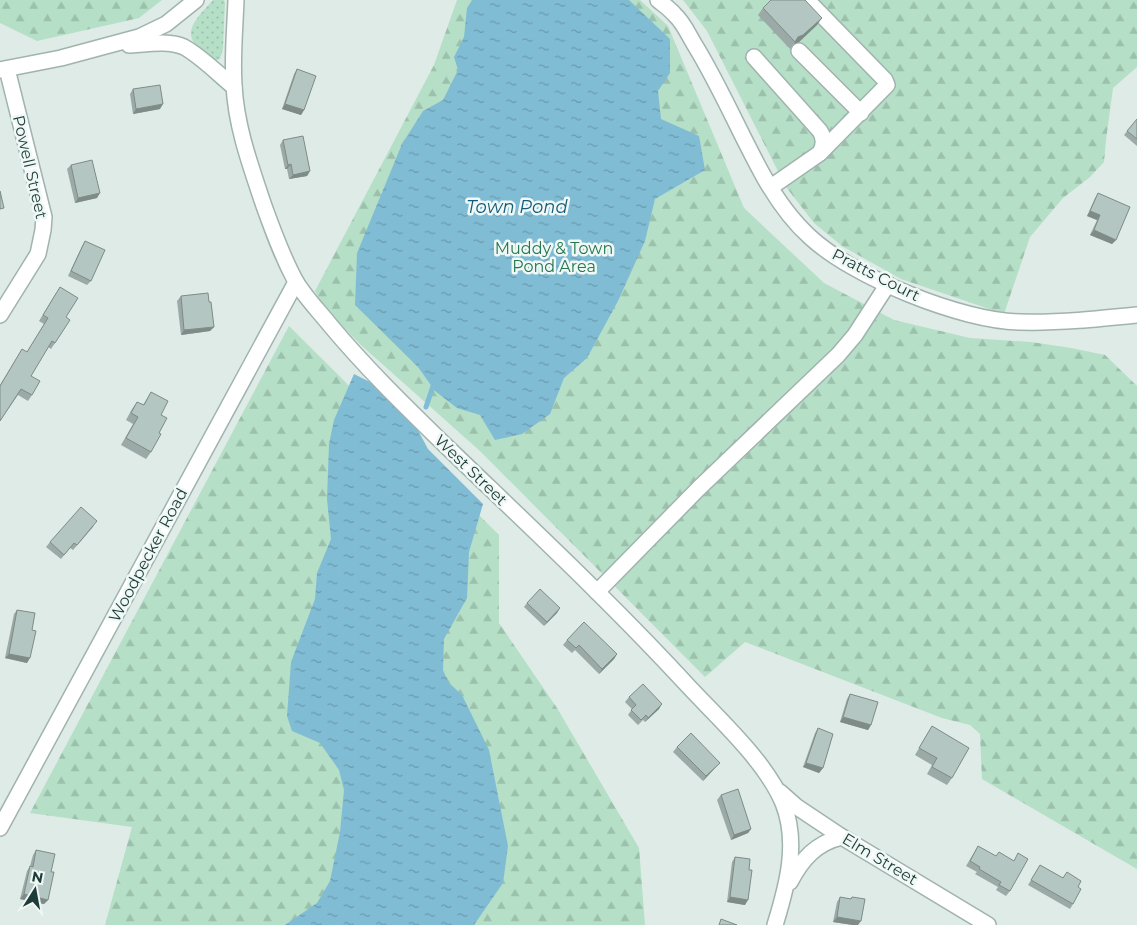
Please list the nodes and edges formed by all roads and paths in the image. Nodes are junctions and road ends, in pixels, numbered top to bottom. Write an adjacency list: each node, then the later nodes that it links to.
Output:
1 (196, 0): 5 (street)
2 (236, 0): 9 (street, West Street)
3 (658, 0): 12 (street, Pratts Court)
4 (807, 0): 10 (street)
5 (105, 47): 8 (street); 9 (street)
6 (799, 51): 10 (street)
7 (754, 57): 11 (street)
8 (3, 69): 15 (street, Powell Street)
9 (234, 87): 13 (street, West Street)
10 (861, 112): 11 (street)
11 (820, 153): 12 (street)
12 (771, 188): 14 (street, Pratts Court)
13 (296, 282): 17 (street, West Street); 19 (street, Woodpecker Road)
14 (888, 284): 16 (street, Pratts Court); 17 (street)
15 (0, 314)
16 (1137, 315)
17 (598, 592): 18 (street, West Street)
18 (776, 787): 20 (street, Elm Street); 21 (street, West Street)
19 (0, 828)
20 (842, 837): 21 (street, West Street); 23 (street, Elm Street)
21 (783, 894): 22 (street, West Street)
22 (775, 925)
23 (988, 925)

